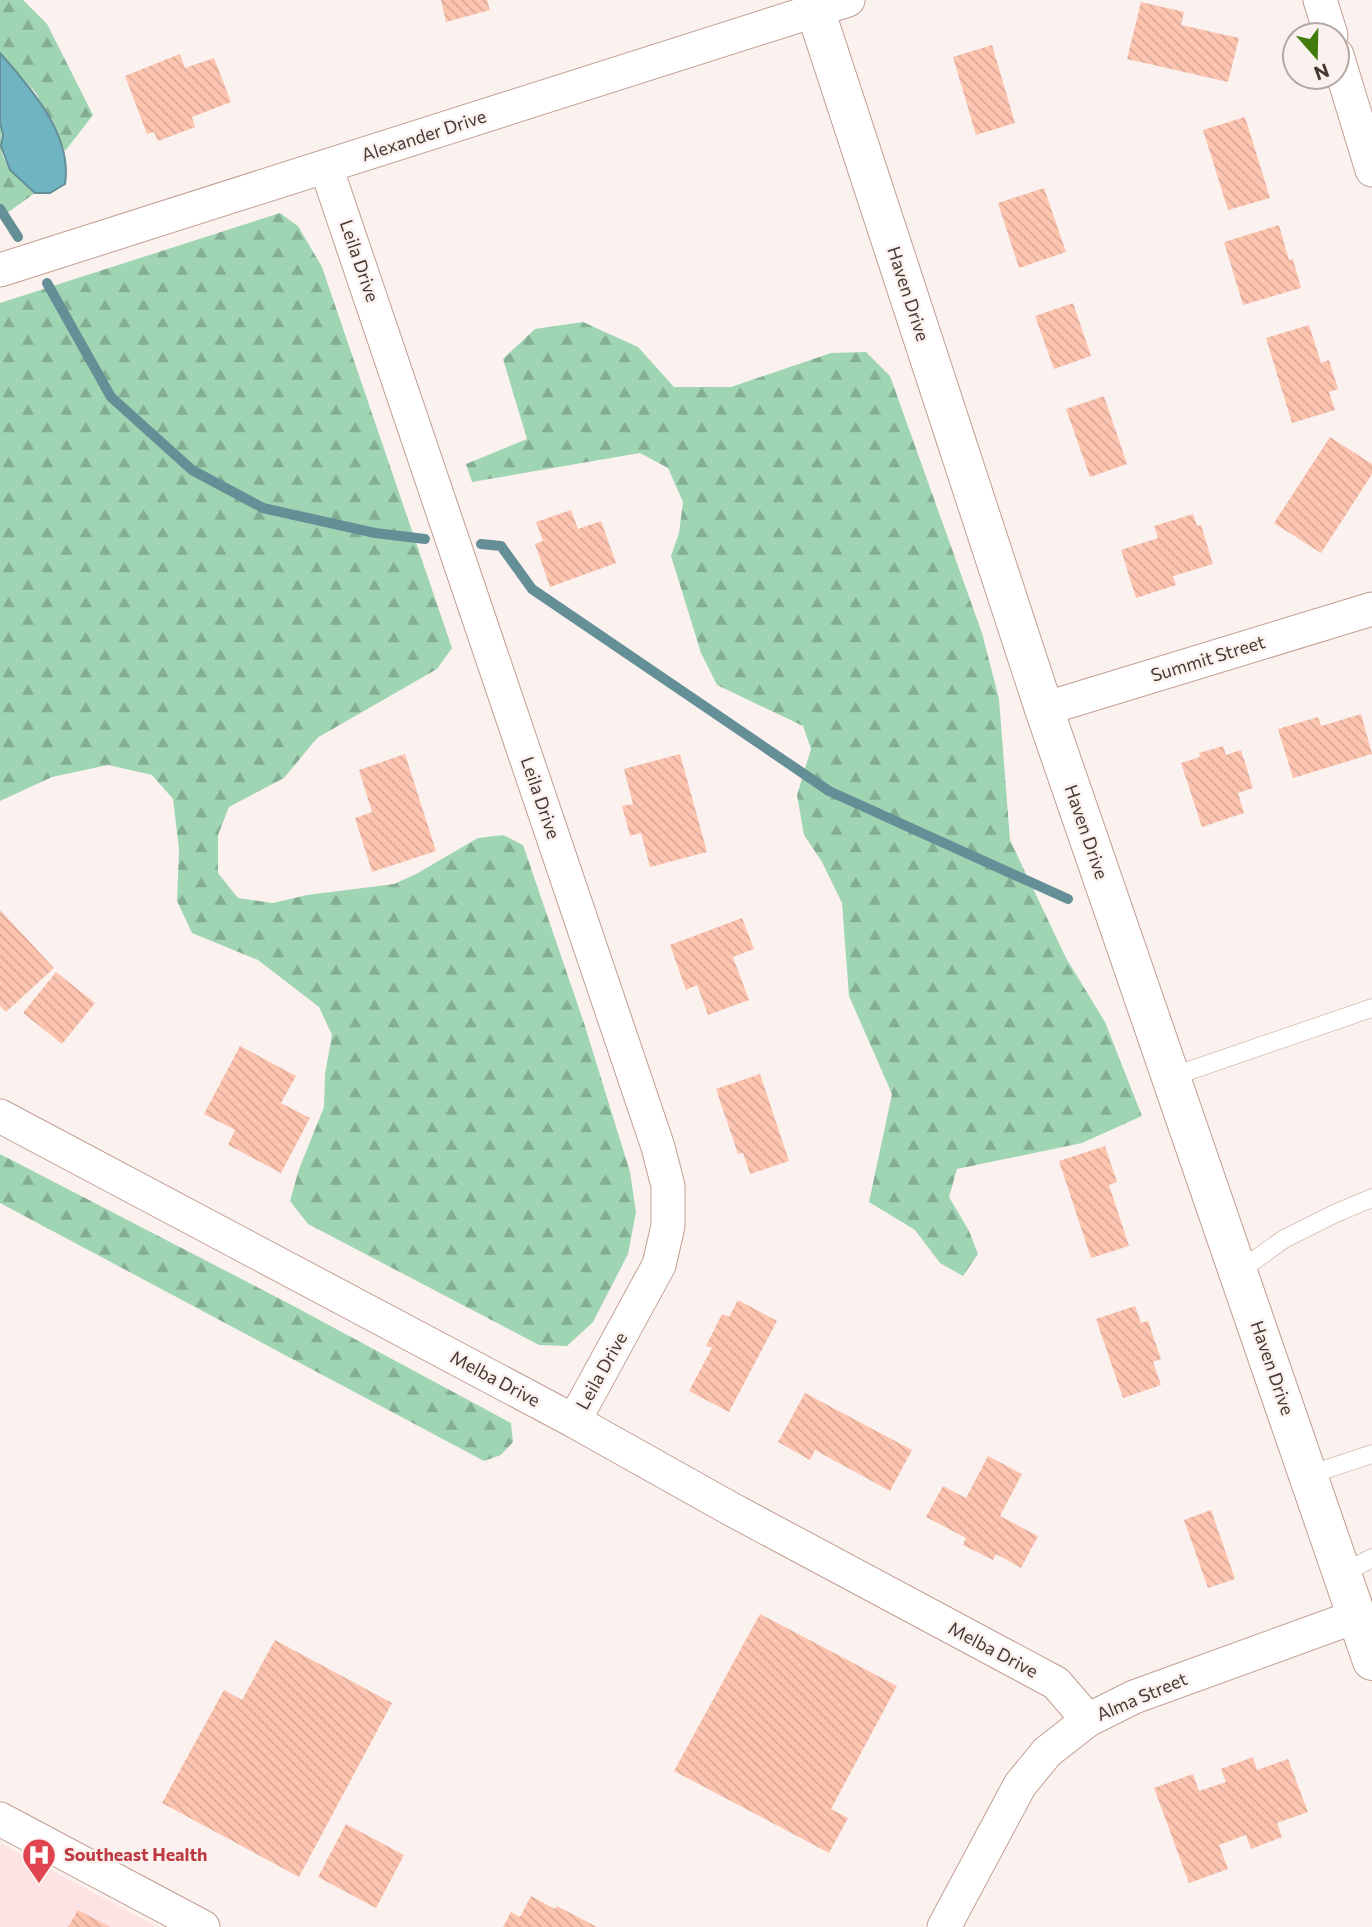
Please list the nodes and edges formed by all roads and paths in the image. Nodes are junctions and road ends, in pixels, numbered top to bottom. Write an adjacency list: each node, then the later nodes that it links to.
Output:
1 (1320, 0): 3 (street)
2 (825, 4): 5 (street, Alexander Drive); 9 (street, Haven Drive)
3 (1327, 21)
4 (1348, 91): 6 (street)
5 (326, 167): 7 (street, Alexander Drive); 15 (street, Leila Drive)
6 (1372, 170)
7 (0, 270)
8 (1372, 609): 9 (street, Summit Street)
9 (1044, 709): 11 (street, Haven Drive)
10 (1372, 1008): 11 (lane)
11 (1171, 1077): 14 (street, Haven Drive)
12 (0, 1116): 15 (street, Melba Drive)
13 (1372, 1198): 14 (lane)
14 (1238, 1272): 17 (street, Haven Drive)
15 (574, 1422): 21 (street, Melba Drive)
16 (1372, 1454): 17 (lane)
17 (1309, 1475): 18 (street, Haven Drive)
18 (1357, 1566): 19 (street, Haven Drive)
19 (1357, 1616): 20 (street, Haven Drive); 21 (street, Alma Street)
20 (1372, 1661)
21 (1088, 1720): 24 (street, Alma Street)
22 (0, 1819): 23 (street)
23 (202, 1927)
24 (944, 1927)

